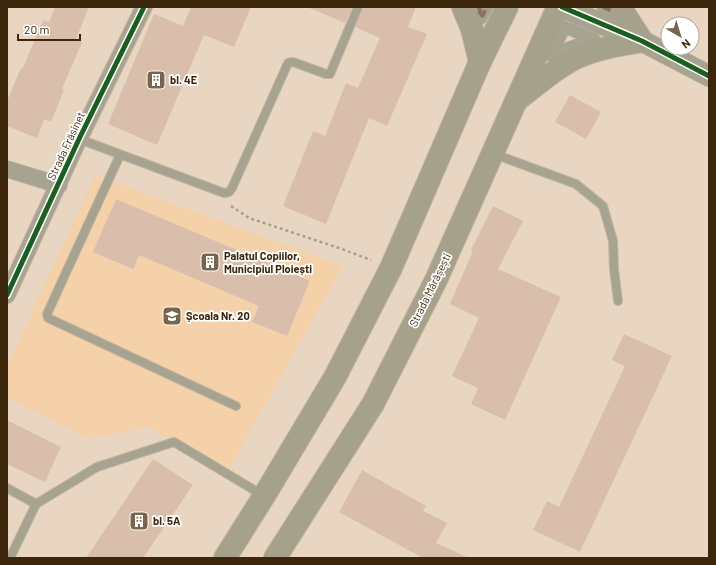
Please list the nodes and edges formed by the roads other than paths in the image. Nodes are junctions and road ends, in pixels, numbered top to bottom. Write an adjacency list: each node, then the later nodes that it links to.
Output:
1 (144, 7): 16 (street, Strada Frăsinet)
2 (358, 7): 17 (lane)
3 (463, 7): 13 (main road)
4 (479, 7): 5 (street)
5 (487, 7)
6 (507, 7): 13 (main road)
7 (558, 7): 15 (main road, Strada Mărășești)
8 (562, 7): 12 (street)
9 (603, 7): 10 (street)
10 (610, 7)
11 (620, 7): 12 (main road)
12 (642, 41): 14 (street); 15 (main road)
13 (480, 62): 25 (main road)
14 (709, 76)
15 (517, 100): 18 (main road, Strada Mărășești)
16 (79, 139): 17 (lane); 20 (street, Strada Frăsinet)
17 (120, 154): 23 (lane)
18 (493, 154): 22 (lane); 29 (main road, Strada Mărășești)
19 (7, 169): 20 (street)
20 (59, 185): 21 (street, Strada Frăsinet)
21 (7, 295)
22 (618, 301)
23 (236, 406)
24 (7, 488): 26 (lane)
25 (264, 496): 26 (lane); 28 (main road)
26 (36, 504): 27 (lane)
27 (10, 558)
28 (225, 558)
29 (275, 558)

